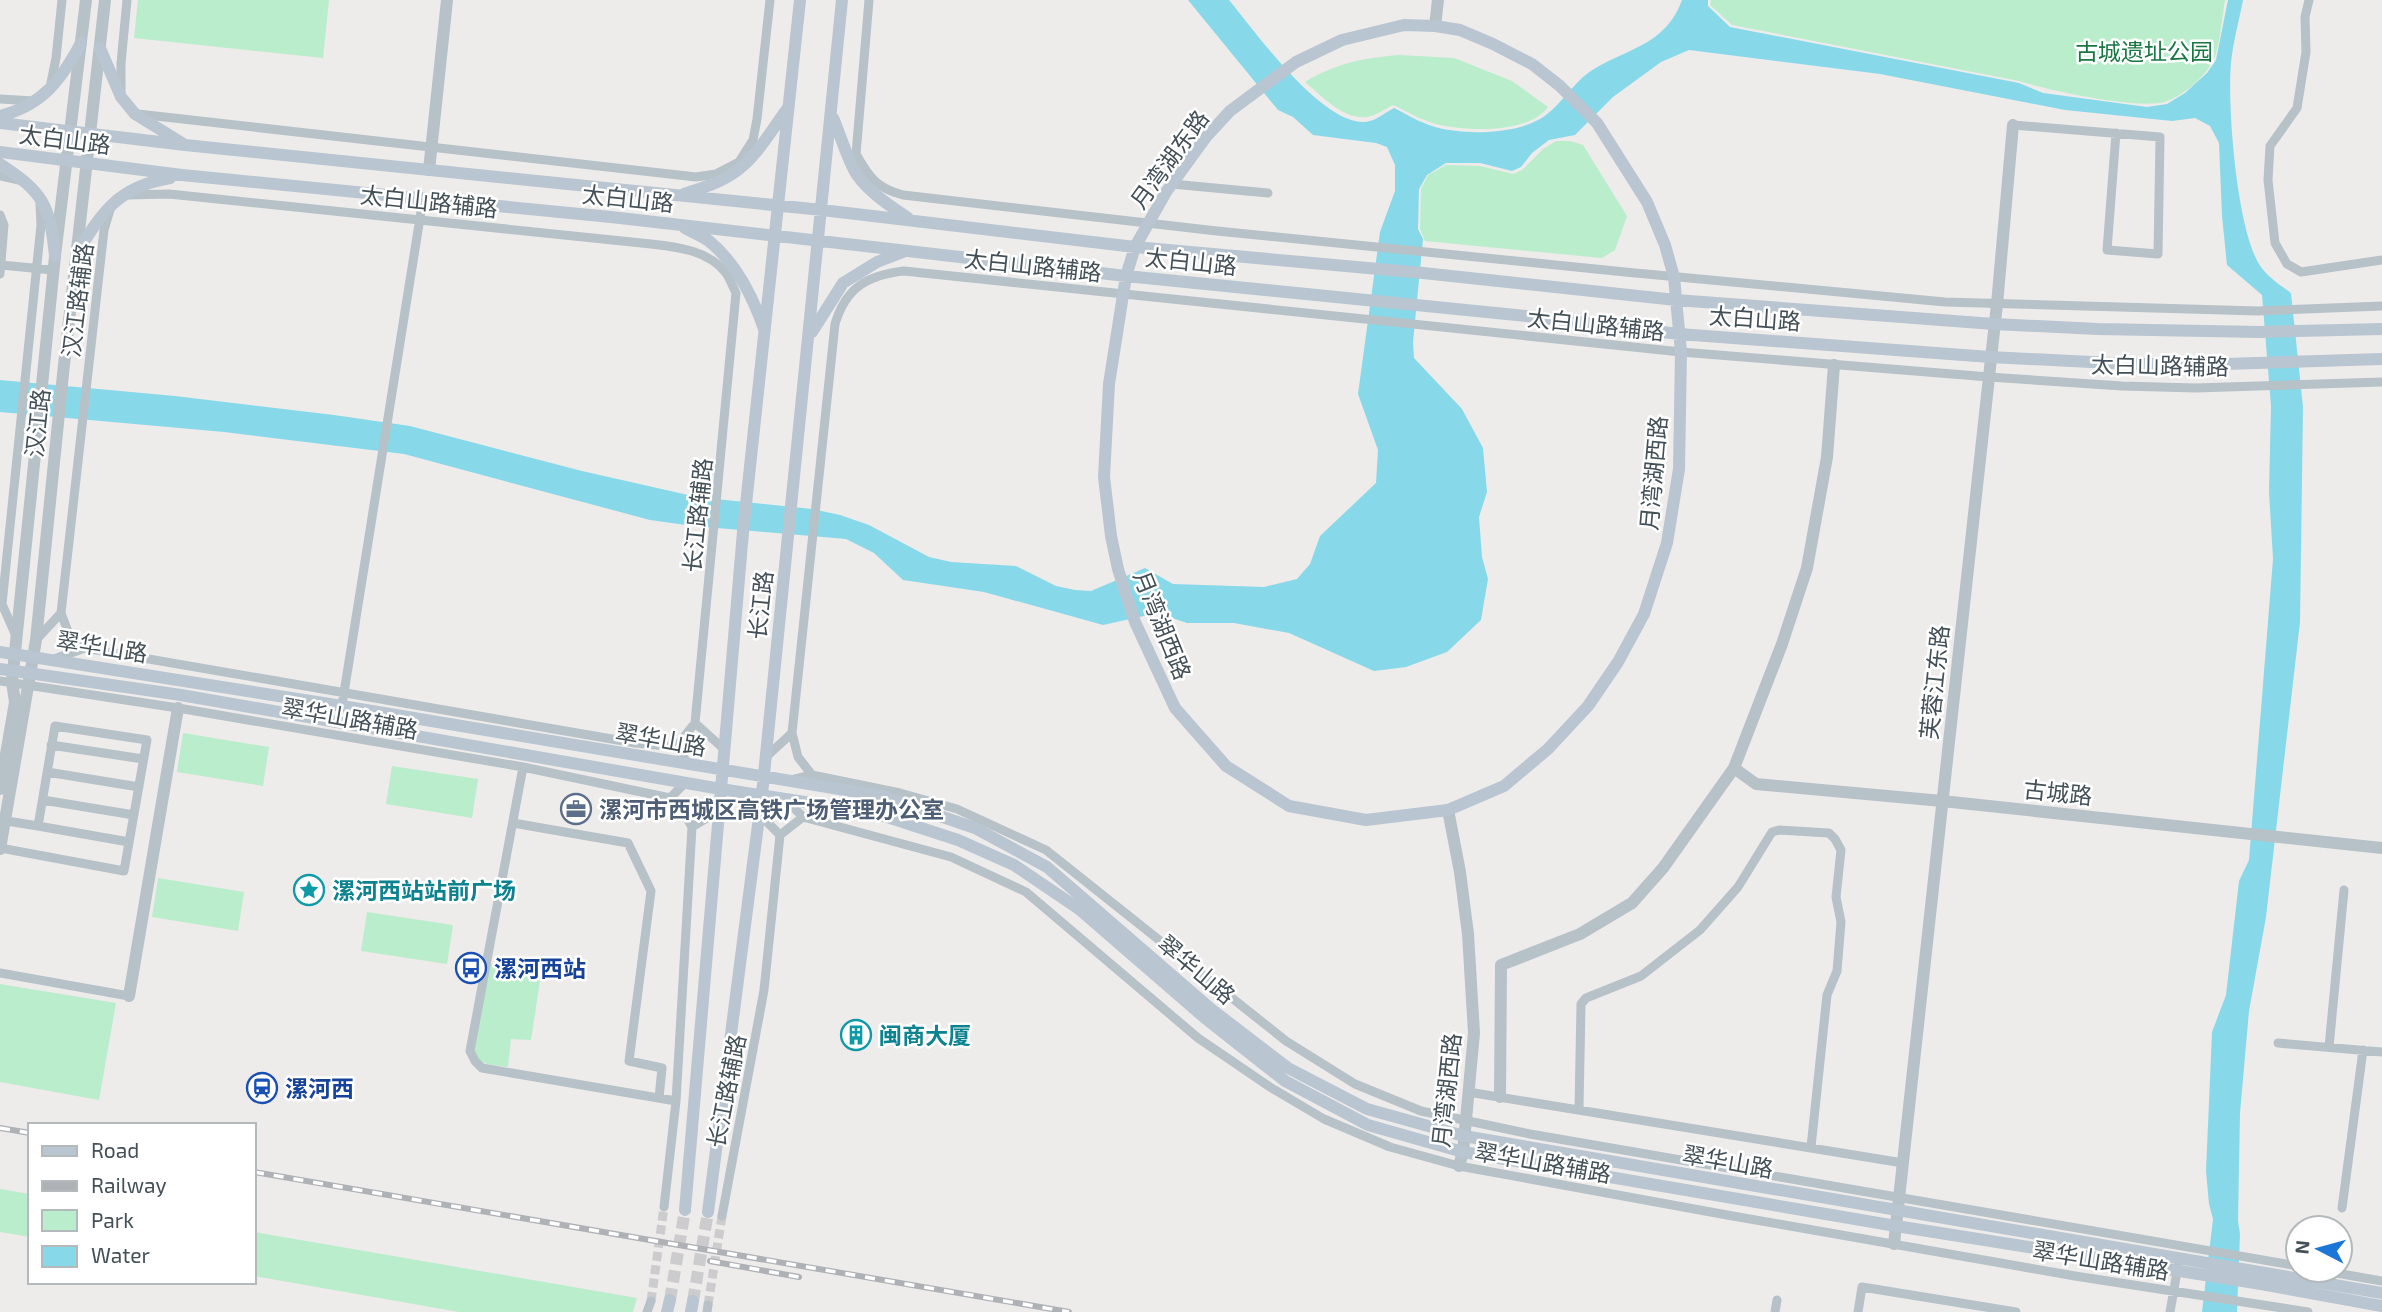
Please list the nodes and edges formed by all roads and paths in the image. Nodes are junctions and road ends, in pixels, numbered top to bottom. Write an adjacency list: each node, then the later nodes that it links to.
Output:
1 (62, 0): 15 (street)
2 (86, 0): 13 (street, 汉江路)
3 (105, 0): 14 (street, 汉江路)
4 (127, 0): 16 (street)
5 (447, 0): 29 (street)
6 (770, 0): 29 (street)
7 (800, 0): 19 (main road, 长江路)
8 (842, 0): 21 (main road, 长江路)
9 (869, 0): 50 (street)
10 (1438, 0): 12 (street)
11 (2309, 0): 58 (street)
12 (1435, 26): 38 (main road, 月湾湖东路); 64 (main road, 月湾湖东路)
13 (81, 43): 15 (main road); 25 (street, 汉江路)
14 (100, 47): 16 (main road); 27 (street, 汉江路)
15 (50, 90): 18 (main road)
16 (121, 97): 20 (main road)
17 (0, 99): 18 (street)
18 (36, 101): 22 (main road)
19 (789, 108): 40 (main road); 45 (main road, 长江路)
20 (135, 114): 28 (main road); 29 (street)
21 (832, 114): 46 (main road, 长江路); 49 (main road)
22 (0, 116)
23 (0, 124): 25 (main road, 太白山路)
24 (2013, 125): 26 (street); 67 (street, 芙蓉江东路)
25 (71, 132): 27 (main road, 太白山路); 31 (street, 汉江路)
26 (2116, 133): 26 (street)
27 (90, 134): 28 (main road, 太白山路); 32 (street, 汉江路)
28 (185, 145): 34 (main road, 太白山路)
29 (431, 147): 34 (street)
30 (0, 152): 31 (main road, 太白山路)
31 (68, 161): 32 (main road, 太白山路); 57 (street, 汉江路)
32 (87, 163): 35 (main road, 太白山路); 56 (street, 汉江路)
33 (0, 164): 37 (main road)
34 (429, 170): 40 (main road, 太白山路)
35 (182, 175): 41 (main road); 43 (main road, 太白山路)
36 (0, 176): 37 (street)
37 (28, 182): 42 (main road)
38 (1172, 184): 39 (street); 50 (main road, 月湾湖东路)
39 (1268, 193)
40 (680, 195): 45 (main road, 太白山路)
41 (121, 196): 44 (main road); 48 (street, 太白山路辅路)
42 (40, 197): 57 (main road); 59 (street, 汉江路辅路)
43 (423, 199): 48 (street); 51 (main road, 太白山路)
44 (111, 205): 56 (main road); 81 (street, 汉江路辅路)
45 (778, 206): 46 (main road, 太白山路); 52 (main road, 长江路)
46 (822, 210): 49 (main road, 太白山路); 53 (main road, 长江路)
47 (0, 215): 60 (street)
48 (419, 219): 62 (street, 太白山路辅路); 91 (street)
49 (911, 220): 54 (main road, 太白山路)
50 (1148, 223): 54 (main road, 月湾湖东路); 64 (street)
51 (678, 225): 52 (main road, 太白山路); 71 (main road)
52 (774, 236): 53 (main road, 太白山路); 71 (main road, 长江路)
53 (819, 240): 55 (main road, 太白山路); 73 (main road, 长江路)
54 (1135, 247): 63 (main road, 月湾湖西路); 66 (main road, 太白山路)
55 (907, 251): 63 (main road, 太白山路); 73 (main road)
56 (77, 253): 83 (street, 汉江路)
57 (55, 256): 61 (street, 汉江路)
58 (2382, 260)
59 (36, 268): 60 (street); 61 (street); 80 (street, 汉江路辅路)
60 (1, 270)
61 (53, 270): 82 (street, 汉江路)
62 (725, 273): 93 (street, 长江路辅路)
63 (1126, 276): 65 (main road, 月湾湖西路); 72 (main road, 太白山路)
64 (1674, 277): 66 (main road, 月湾湖东路); 67 (street)
65 (1124, 293): 74 (street, 太白山路辅路); 94 (street, 太白山路辅路); 117 (main road, 月湾湖西路)
66 (1676, 300): 69 (main road, 太白山路); 72 (main road, 月湾湖西路)
67 (1997, 303): 68 (street); 69 (street, 芙蓉江东路)
68 (2382, 306)
69 (1994, 324): 70 (main road, 太白山路); 75 (street, 芙蓉江东路)
70 (2382, 329)
71 (765, 332): 97 (main road, 长江路)
72 (1679, 334): 74 (main road, 月湾湖西路); 75 (main road, 太白山路)
73 (809, 338): 98 (main road, 长江路)
74 (1681, 352): 77 (street, 太白山路辅路); 117 (main road, 月湾湖西路)
75 (1990, 358): 76 (main road, 太白山路); 78 (street, 芙蓉江东路)
76 (2382, 359)
77 (1834, 365): 78 (street, 太白山路辅路); 102 (street)
78 (1989, 377): 79 (street, 太白山路辅路); 116 (street, 芙蓉江东路)
79 (2382, 382)
80 (1, 605): 82 (street, 汉江路辅路)
81 (61, 613): 83 (street); 84 (street)
82 (17, 638): 86 (street, 汉江路)
83 (36, 640): 87 (street, 汉江路)
84 (85, 648): 88 (street, 翠华山路辅路); 91 (street, 翠华山路辅路)
85 (0, 652): 86 (main road, 翠华山路)
86 (15, 654): 87 (main road, 翠华山路); 89 (street, 汉江路)
87 (34, 656): 88 (main road, 翠华山路); 90 (street, 汉江路)
88 (53, 659): 91 (main road, 翠华山路)
89 (6, 676): 90 (main road, 翠华山路); 110 (street, 汉江路)
90 (31, 679): 92 (street, 翠华山路辅路); 108 (main road, 翠华山路); 122 (street, 汉江路)
91 (343, 700): 96 (street, 翠华山路辅路); 100 (main road, 翠华山路)
92 (178, 708): 101 (street, 翠华山路辅路); 132 (street)
93 (695, 723): 96 (street); 97 (street)
94 (792, 733): 98 (street); 105 (street)
95 (51, 745): 99 (street); 99 (street); 104 (street)
96 (676, 747): 100 (street)
97 (725, 750): 103 (main road, 长江路)
98 (766, 757): 106 (main road, 长江路)
99 (143, 759): 109 (street)
100 (689, 765): 103 (main road, 翠华山路)
101 (523, 767): 114 (street, 翠华山路辅路); 123 (street)
102 (1734, 768): 116 (street, 古城路); 138 (street)
103 (723, 770): 106 (main road, 翠华山路); 111 (main road, 长江路)
104 (47, 772): 109 (street); 115 (street)
105 (812, 775): 107 (street, 翠华山路辅路); 142 (street, 翠华山路辅路)
106 (764, 776): 107 (main road, 翠华山路); 112 (main road, 长江路)
107 (790, 781): 143 (main road, 翠华山路)
108 (685, 783): 111 (main road, 翠华山路); 114 (street)
109 (139, 787): 120 (street)
110 (0, 789)
111 (721, 789): 112 (main road, 翠华山路); 118 (main road, 长江路)
112 (762, 794): 113 (main road, 翠华山路); 119 (main road, 长江路)
113 (784, 797): 121 (street); 145 (main road, 翠华山路)
114 (670, 798): 125 (street)
115 (43, 800): 120 (street); 124 (street)
116 (1942, 801): 129 (street, 古城路); 146 (street, 芙蓉江东路)
117 (1448, 810): 137 (street, 月湾湖西路)
118 (719, 811): 125 (street); 151 (main road, 长江路)
119 (759, 814): 126 (street); 152 (main road, 长江路)
120 (134, 815): 127 (street)
121 (803, 817): 126 (street); 147 (street, 翠华山路辅路)
122 (2, 821): 124 (street); 128 (street, 汉江路)
123 (513, 823): 139 (street); 139 (street)
124 (38, 826): 127 (street)
125 (692, 827): 140 (street, 长江路辅路)
126 (780, 835): 153 (street, 长江路辅路)
127 (129, 842): 128 (street)
128 (0, 849)
129 (2382, 849)
130 (2344, 890): 134 (street)
131 (0, 973): 132 (street)
132 (129, 996)
133 (2278, 1043): 134 (street)
134 (2329, 1047): 135 (street)
135 (2363, 1050): 136 (street); 150 (street)
136 (2382, 1052)
137 (1468, 1092): 138 (street); 142 (street, 月湾湖西路)
138 (1500, 1097): 141 (street)
139 (659, 1098): 140 (street)
140 (676, 1101): 149 (street, 长江路辅路)
141 (1579, 1109): 144 (street); 144 (street)
142 (1465, 1121): 143 (street, 月湾湖西路); 148 (street, 翠华山路辅路)
143 (1464, 1136): 145 (street, 月湾湖西路); 148 (main road, 翠华山路)
144 (1811, 1147): 146 (street)
145 (1463, 1152): 147 (street, 月湾湖西路); 154 (main road, 翠华山路)
146 (1903, 1163): 148 (street, 芙蓉江东路)
147 (1459, 1166): 155 (street, 翠华山路辅路)
148 (1899, 1205): 154 (street, 芙蓉江东路); 156 (main road, 翠华山路)
149 (664, 1207)
150 (2342, 1208)
151 (685, 1210)
152 (708, 1212)
153 (722, 1216)
154 (1896, 1226): 155 (street, 芙蓉江东路); 156 (main road, 翠华山路)
155 (1894, 1244): 162 (street, 翠华山路辅路)
156 (2179, 1259): 157 (main road, 翠华山路); 157 (street, 翠华山路辅路); 162 (street)
157 (2200, 1263): 159 (main road, 翠华山路); 159 (street, 翠华山路辅路)
158 (2284, 1268): 159 (street, 翠华山路辅路)
159 (2258, 1272): 163 (main road, 翠华山路); 166 (main road, 翠华山路)
160 (2354, 1276): 161 (street)
161 (2382, 1281)
162 (2174, 1291): 171 (street); 172 (street, 翠华山路辅路)
163 (2382, 1293)
164 (1777, 1300): 168 (street)
165 (651, 1301): 167 (street)
166 (2382, 1307)
167 (647, 1312)
168 (1775, 1312)
169 (1858, 1312): 170 (street)
170 (2016, 1312)
171 (2170, 1312)
172 (2308, 1312)

